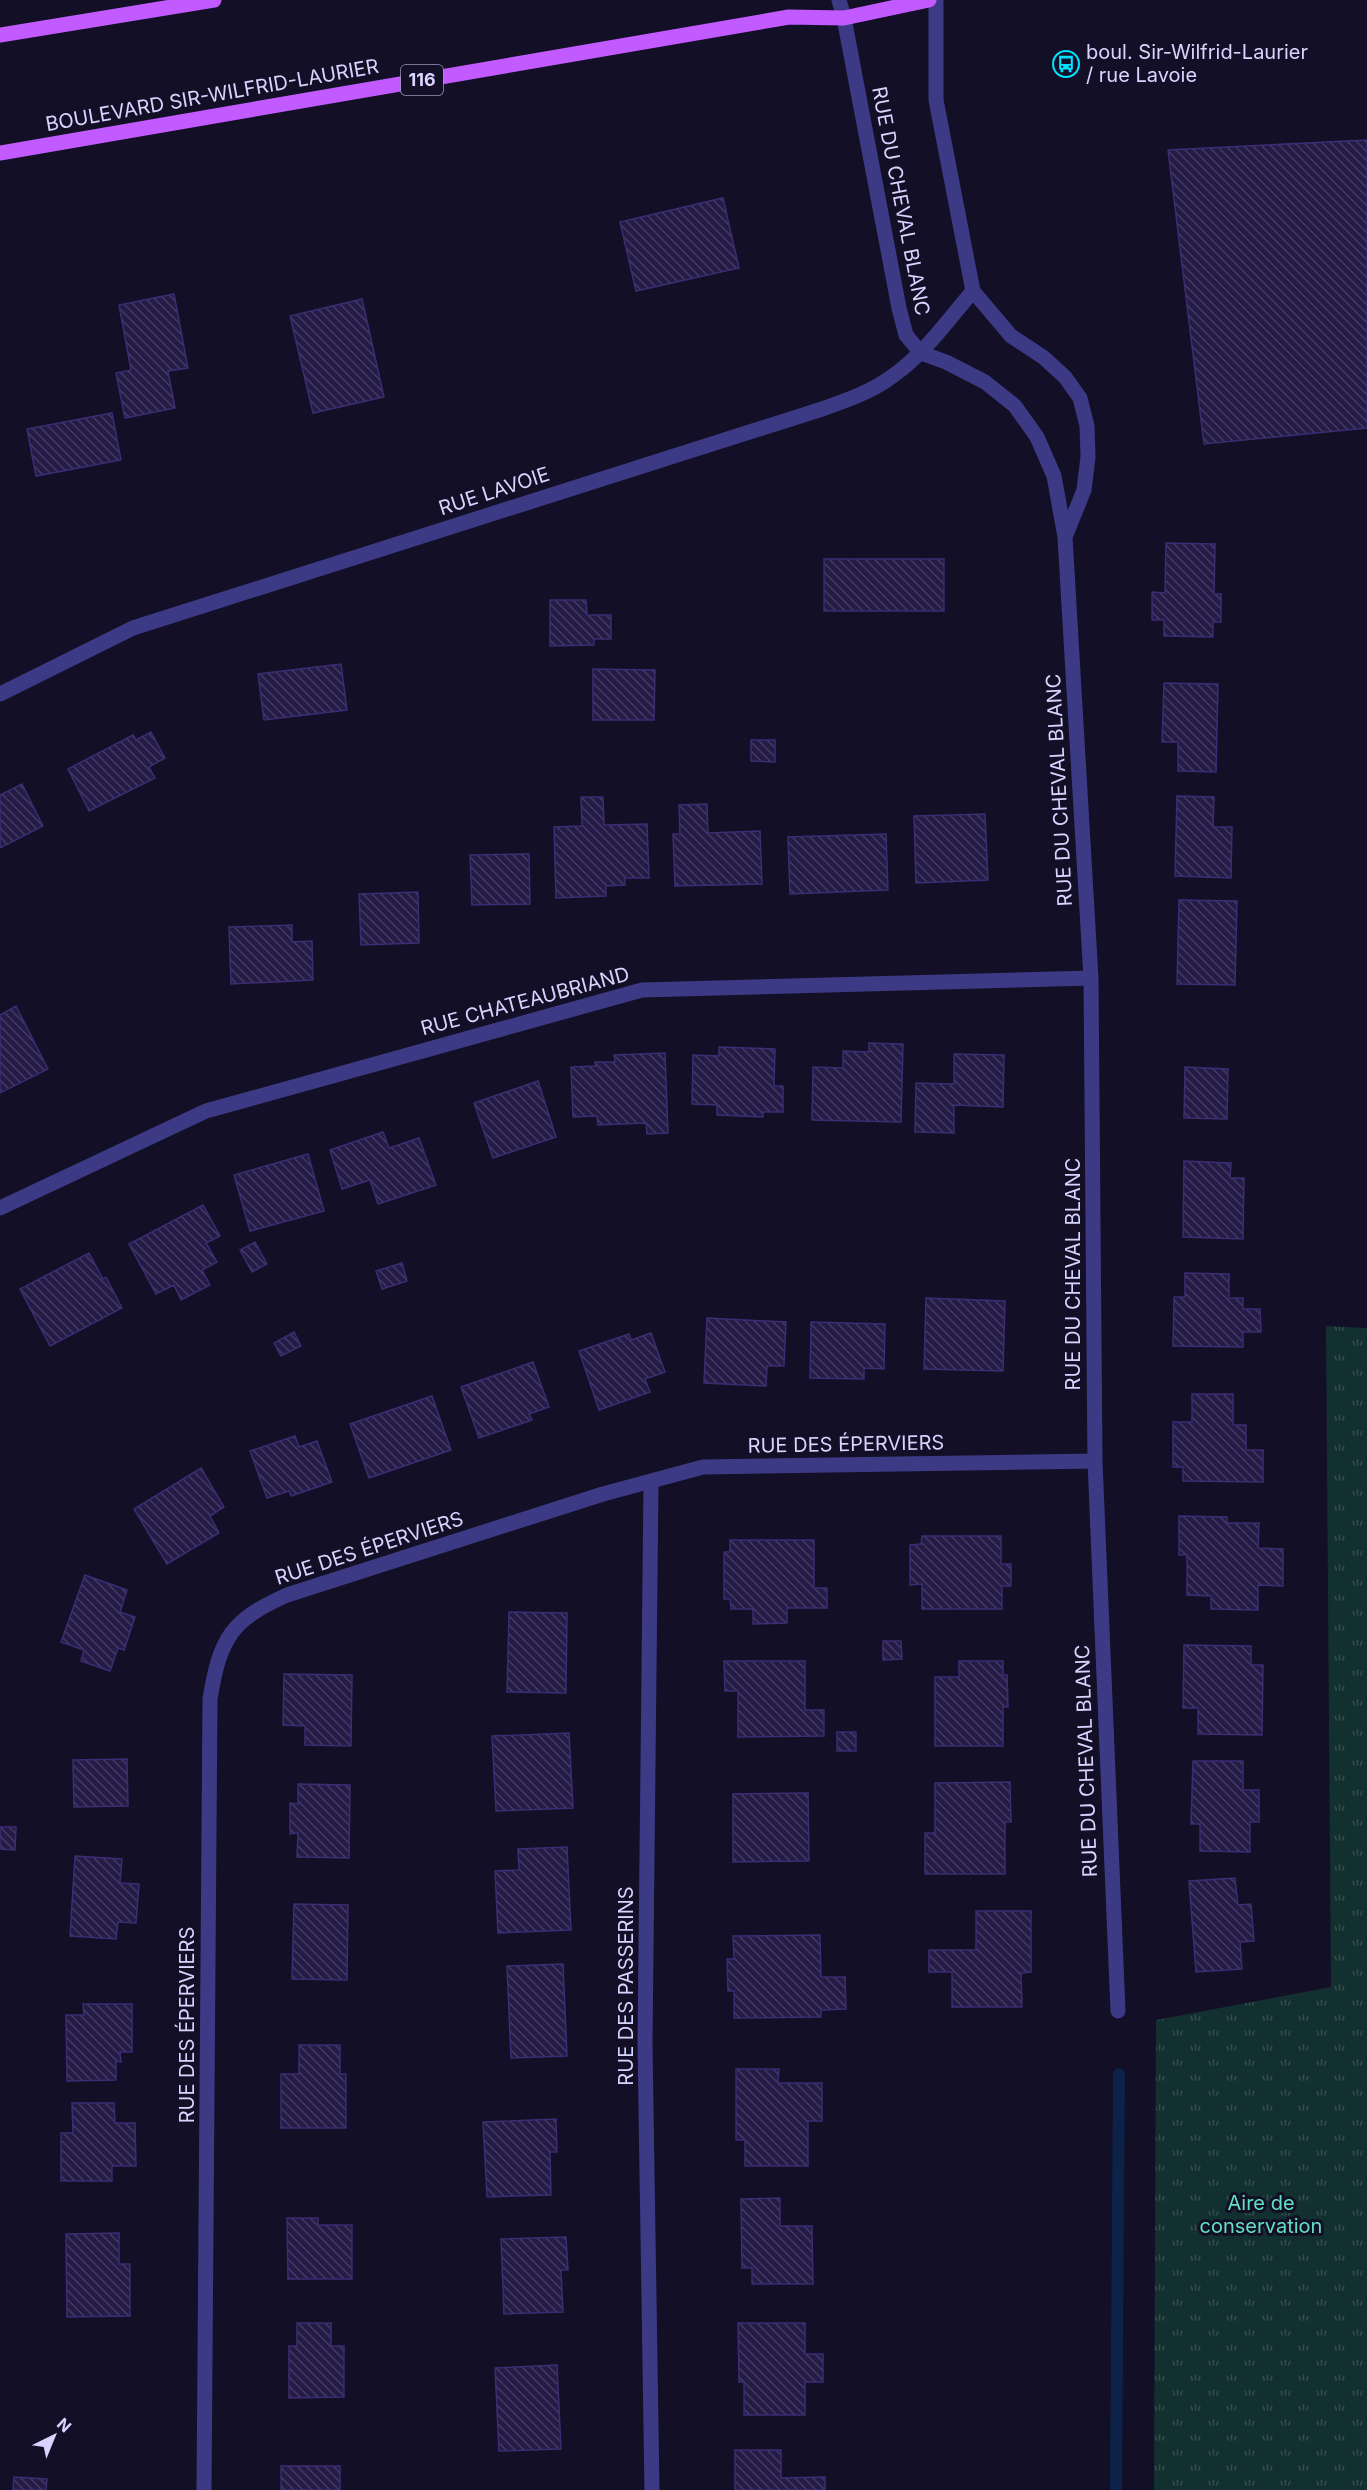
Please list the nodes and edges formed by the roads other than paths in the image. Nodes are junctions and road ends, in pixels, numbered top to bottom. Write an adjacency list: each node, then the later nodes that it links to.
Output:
1 (214, 0): 6 (main road)
2 (839, 0): 5 (street, RUE DU CHEVAL BLANC)
3 (929, 0): 5 (main road, BOULEVARD SIR-WILFRID-LAURIER / 116)
4 (936, 0): 8 (street, RUE DU CHEVAL BLANC)
5 (844, 18): 7 (main road, BOULEVARD SIR-WILFRID-LAURIER / 116); 9 (street, RUE DU CHEVAL BLANC)
6 (0, 35)
7 (0, 153)
8 (973, 291): 9 (street, RUE LAVOIE); 10 (street, RUE DU CHEVAL BLANC)
9 (921, 353): 10 (street, RUE DU CHEVAL BLANC); 11 (street, RUE LAVOIE)
10 (1065, 537): 12 (street, RUE DU CHEVAL BLANC)
11 (0, 694)
12 (1091, 978): 13 (street, RUE CHATEAUBRIAND); 14 (street, RUE DU CHEVAL BLANC)
13 (0, 1208)
14 (1095, 1461): 15 (street, RUE DES ÉPERVIERS); 16 (street, RUE DU CHEVAL BLANC)
15 (651, 1482): 17 (street, RUE DES ÉPERVIERS); 18 (street, RUE DES PASSERINS)
16 (1118, 2011)
17 (204, 2490)
18 (652, 2490)

